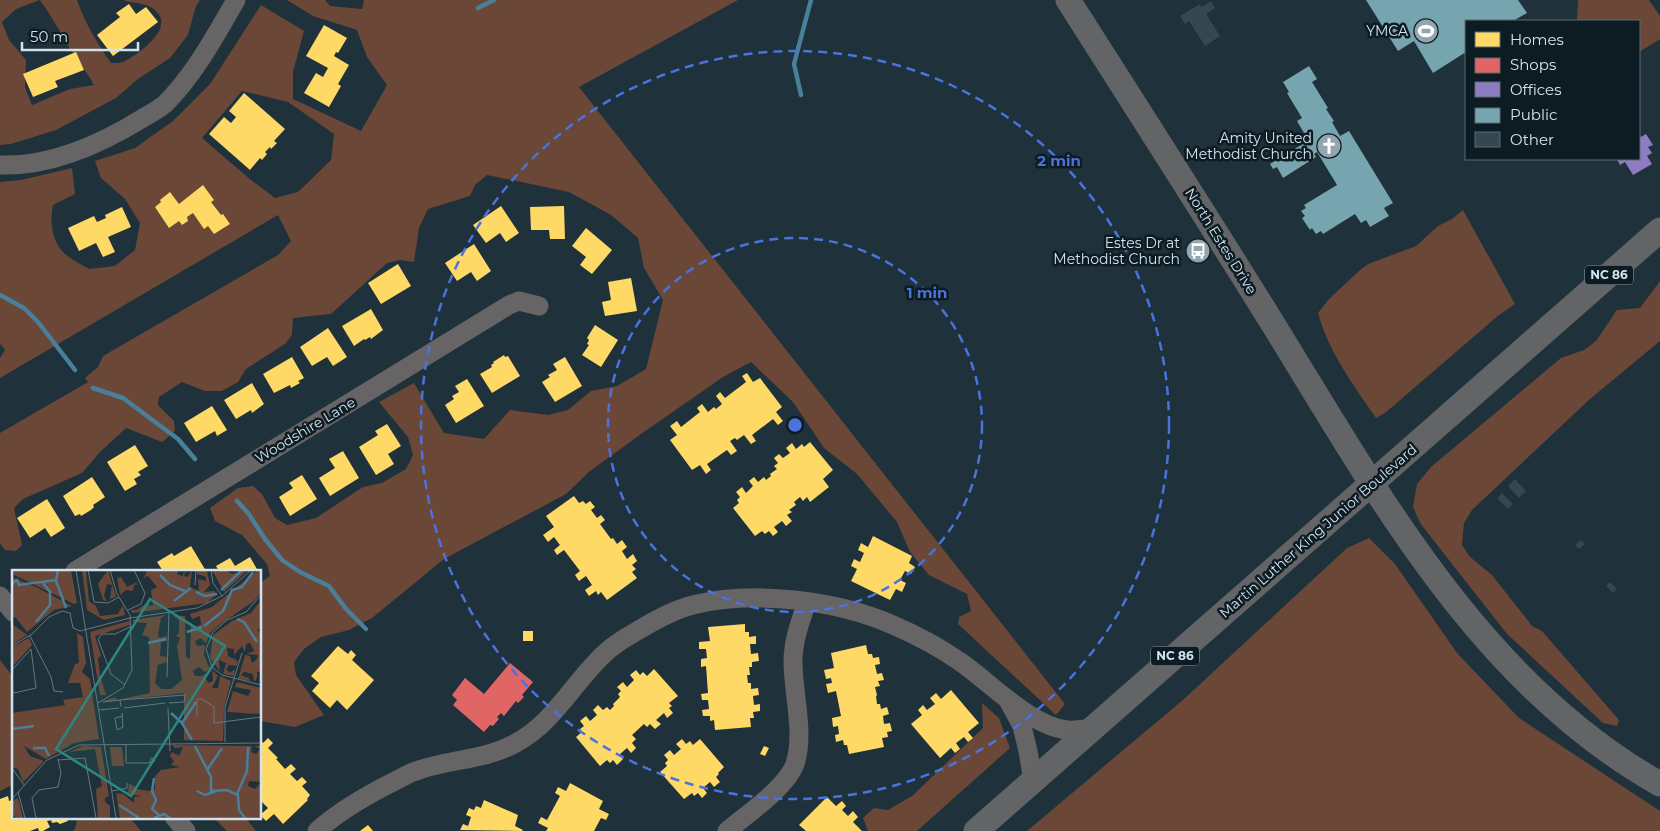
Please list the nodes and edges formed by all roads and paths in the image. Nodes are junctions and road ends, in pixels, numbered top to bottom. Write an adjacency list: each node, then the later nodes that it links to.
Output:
1 (236, 0): 3 (street)
2 (1068, 0): 6 (main road, North Estes Drive)
3 (0, 165)
4 (1660, 230): 6 (main road, Martin Luther King Junior Boulevard / NC 86)
5 (539, 306): 7 (street, Woodshire Lane)
6 (1373, 483): 10 (main road, Martin Luther King Junior Boulevard / NC 86); 12 (main road, North Estes Drive)
7 (77, 570)
8 (807, 602): 9 (street); 15 (street); 16 (street)
9 (1009, 702): 10 (street); 11 (street)
10 (1093, 728): 11 (main road, Martin Luther King Junior Boulevard / NC 86)
11 (1033, 781): 17 (main road, Martin Luther King Junior Boulevard / NC 86)
12 (1660, 784)
13 (175, 818): 14 (street)
14 (186, 831)
15 (317, 831)
16 (727, 831)
17 (976, 831)

